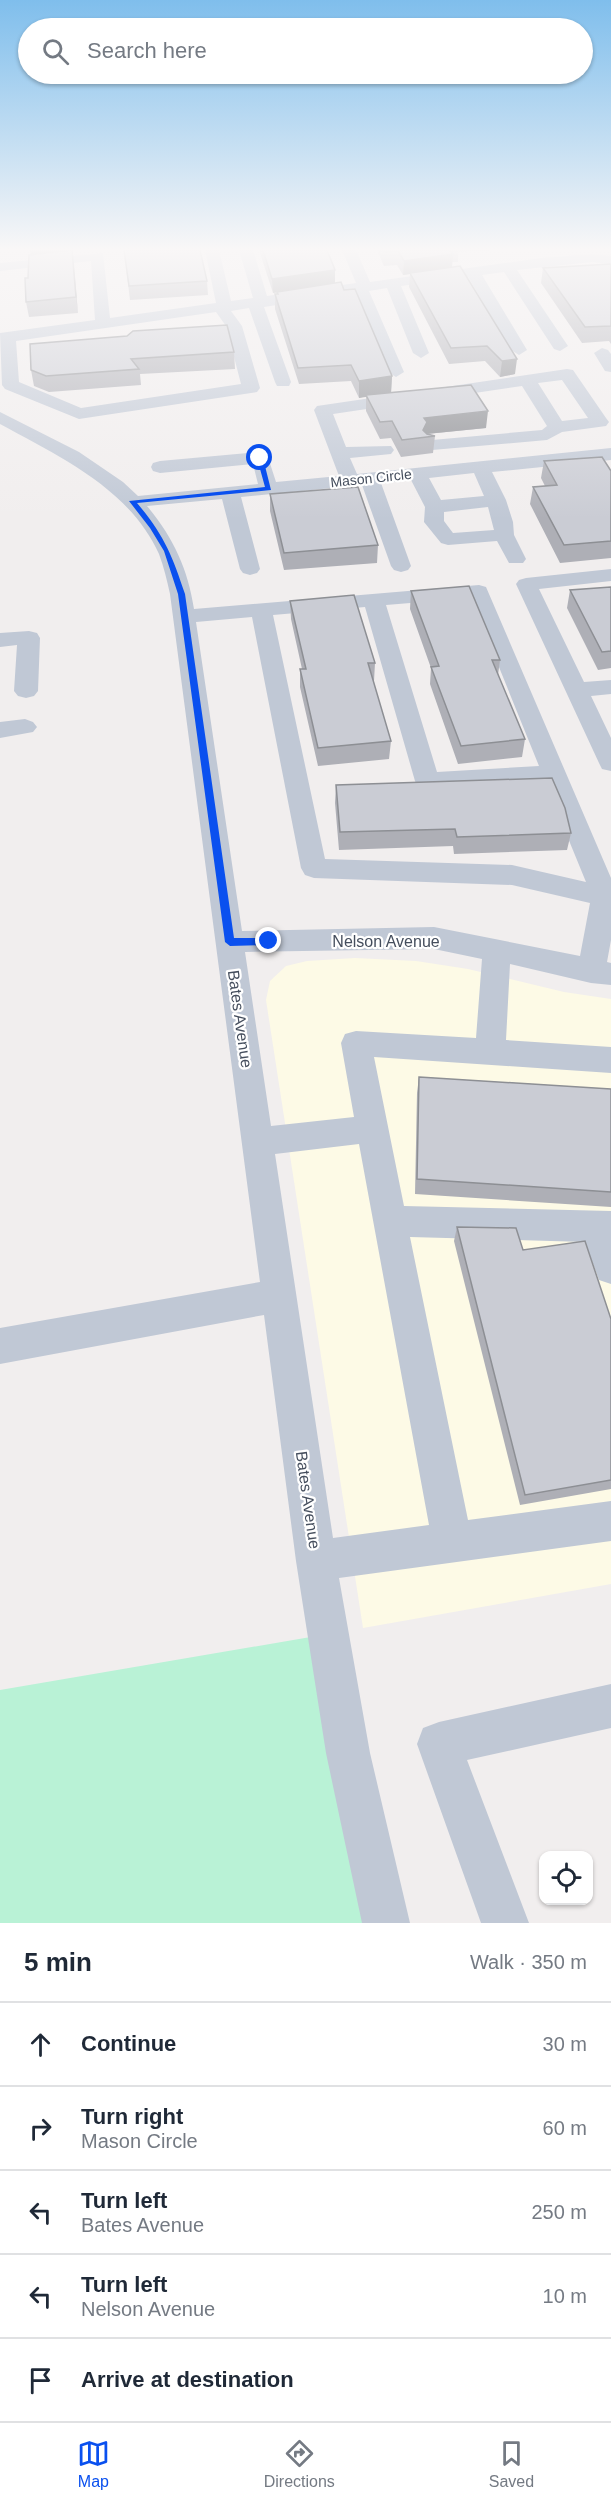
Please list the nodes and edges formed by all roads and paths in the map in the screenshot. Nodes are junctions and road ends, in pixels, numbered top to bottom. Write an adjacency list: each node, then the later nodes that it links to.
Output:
1 (232, 340): 7 (street)
2 (270, 340): 14 (street)
3 (383, 340): 12 (street)
4 (416, 340): 11 (street)
5 (513, 340): 10 (street)
6 (556, 340): 9 (street)
7 (6, 342): 8 (street)
8 (57, 346)
9 (560, 346)
10 (519, 350)
11 (421, 353)
12 (396, 372)
13 (527, 380): 16 (street); 16 (street); 19 (street)
14 (283, 382)
15 (0, 417): 28 (street, Bates Avenue)
16 (557, 427): 17 (street)
17 (432, 445)
18 (386, 450): 19 (street)
19 (340, 453): 25 (street)
20 (611, 453): 22 (street, Mason Circle)
21 (160, 467): 26 (street)
22 (480, 467): 23 (street, Mason Circle); 29 (street)
23 (418, 474): 24 (street, Mason Circle); 30 (street)
24 (370, 479): 25 (street, Mason Circle); 33 (street)
25 (350, 481): 26 (street, Mason Circle)
26 (269, 489): 27 (street, Mason Circle)
27 (230, 492): 28 (street, Mason Circle); 34 (street)
28 (132, 501): 38 (street, Bates Avenue)
29 (496, 501): 30 (street); 31 (street)
30 (435, 507): 31 (street)
31 (504, 535): 32 (street)
32 (516, 559)
33 (401, 566)
34 (250, 569)
35 (611, 575): 41 (street)
36 (374, 600): 37 (street); 47 (street); 47 (street)
37 (261, 610): 38 (street); 48 (street)
38 (185, 616): 49 (street, Bates Avenue)
39 (0, 640): 42 (street)
40 (611, 687): 41 (street)
41 (576, 690): 43 (street)
42 (26, 691)
43 (602, 723): 46 (street)
44 (25, 727): 45 (street)
45 (0, 730)
46 (611, 763)
47 (554, 773): 48 (street)
48 (605, 896): 51 (street)
49 (230, 942): 50 (street, Nelson Avenue); 55 (street, Bates Avenue)
50 (496, 951): 51 (street, Nelson Avenue); 52 (street)
51 (601, 973)
52 (490, 1052): 53 (street); 54 (street)
53 (611, 1060)
54 (372, 1129): 55 (street); 56 (street)
55 (258, 1142): 59 (street, Bates Avenue)
56 (390, 1221): 57 (street); 62 (street)
57 (604, 1227): 58 (street)
58 (611, 1268)
59 (278, 1296): 60 (street); 63 (street, Bates Avenue)
60 (0, 1346)
61 (611, 1521): 62 (street)
62 (452, 1542): 63 (street)
63 (316, 1561): 65 (street, Bates Avenue)
64 (611, 1706): 66 (street)
65 (386, 1923)
66 (505, 1923)

